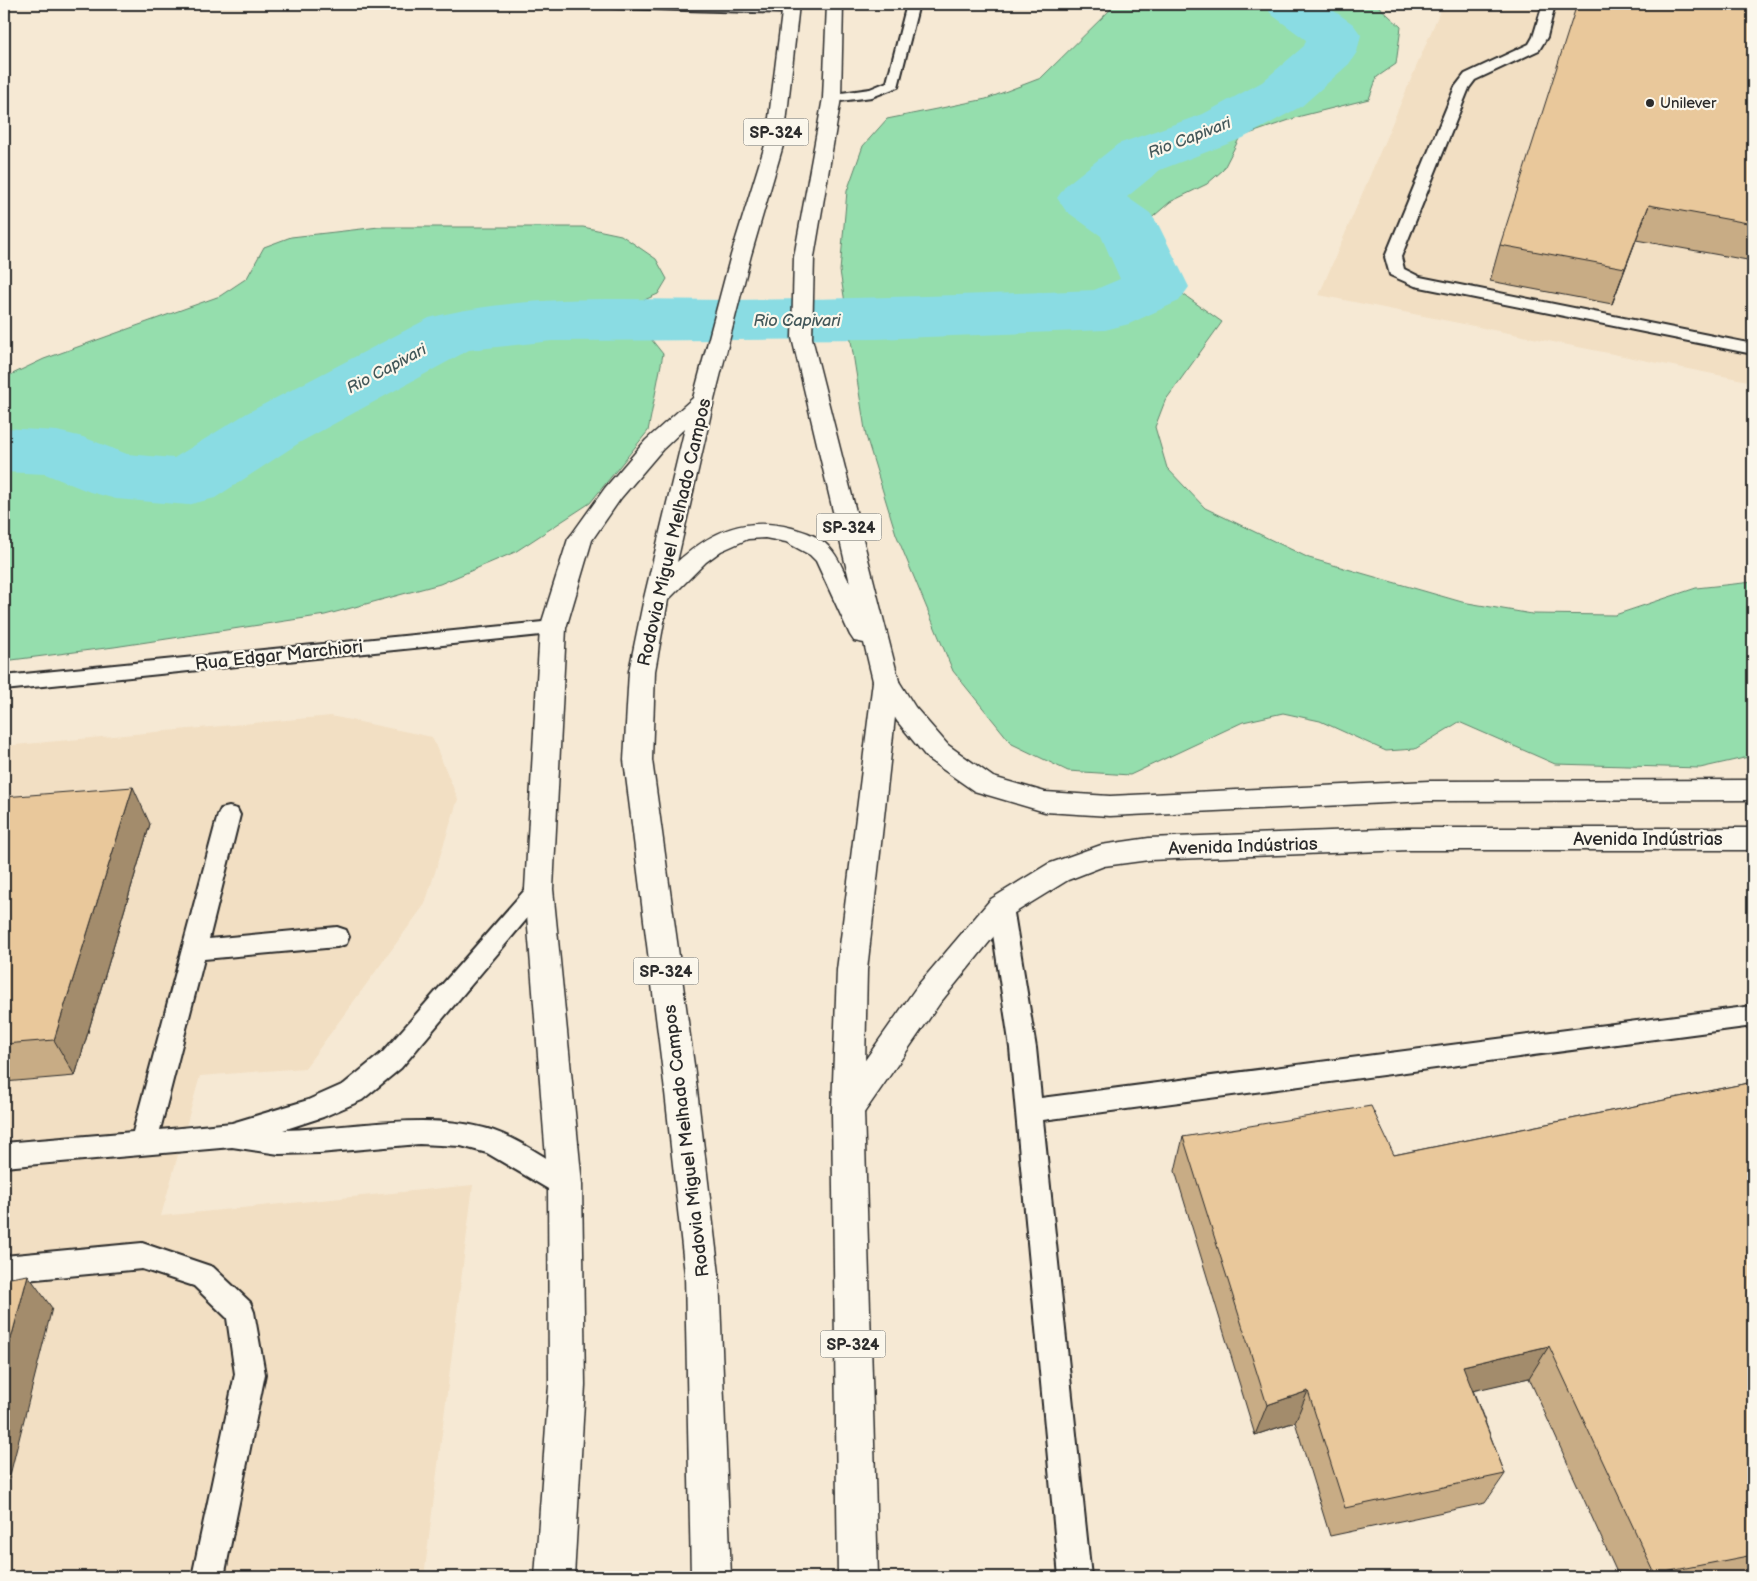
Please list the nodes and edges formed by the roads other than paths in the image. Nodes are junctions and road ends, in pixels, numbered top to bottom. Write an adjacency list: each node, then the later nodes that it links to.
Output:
1 (616, 4): 5 (lane)
2 (835, 4): 6 (main road, SP-324)
3 (912, 4): 6 (lane)
4 (1549, 4): 7 (lane)
5 (791, 6): 8 (main road, Rodovia Miguel Melhado Campos / SP-324)
6 (832, 98): 11 (main road, SP-324)
7 (1753, 349)
8 (707, 386): 9 (main road, Rodovia Miguel Melhado Campos / SP-324); 10 (main road)
9 (656, 598): 11 (main road); 30 (main road, Rodovia Miguel Melhado Campos / SP-324)
10 (553, 628): 12 (lane, Rua Edgar Marchiori); 16 (main road)
11 (886, 681): 13 (main road); 21 (main road, SP-324)
12 (4, 683)
13 (1753, 790)
14 (229, 815): 19 (lane)
15 (1753, 839): 17 (main road, Avenida Indústrias)
16 (539, 889): 23 (lane); 26 (main road)
17 (1002, 907): 21 (main road, Avenida Indústrias); 22 (lane)
18 (338, 937): 19 (lane)
19 (194, 950): 24 (lane)
20 (1753, 1016): 22 (lane)
21 (848, 1110): 31 (main road, SP-324)
22 (1029, 1110): 32 (lane)
23 (232, 1135): 24 (lane); 26 (lane)
24 (143, 1143): 25 (lane)
25 (4, 1155)
26 (565, 1184): 29 (main road)
27 (4, 1269): 28 (lane)
28 (208, 1577)
29 (554, 1577)
30 (711, 1577)
31 (858, 1577)
32 (1075, 1577)

